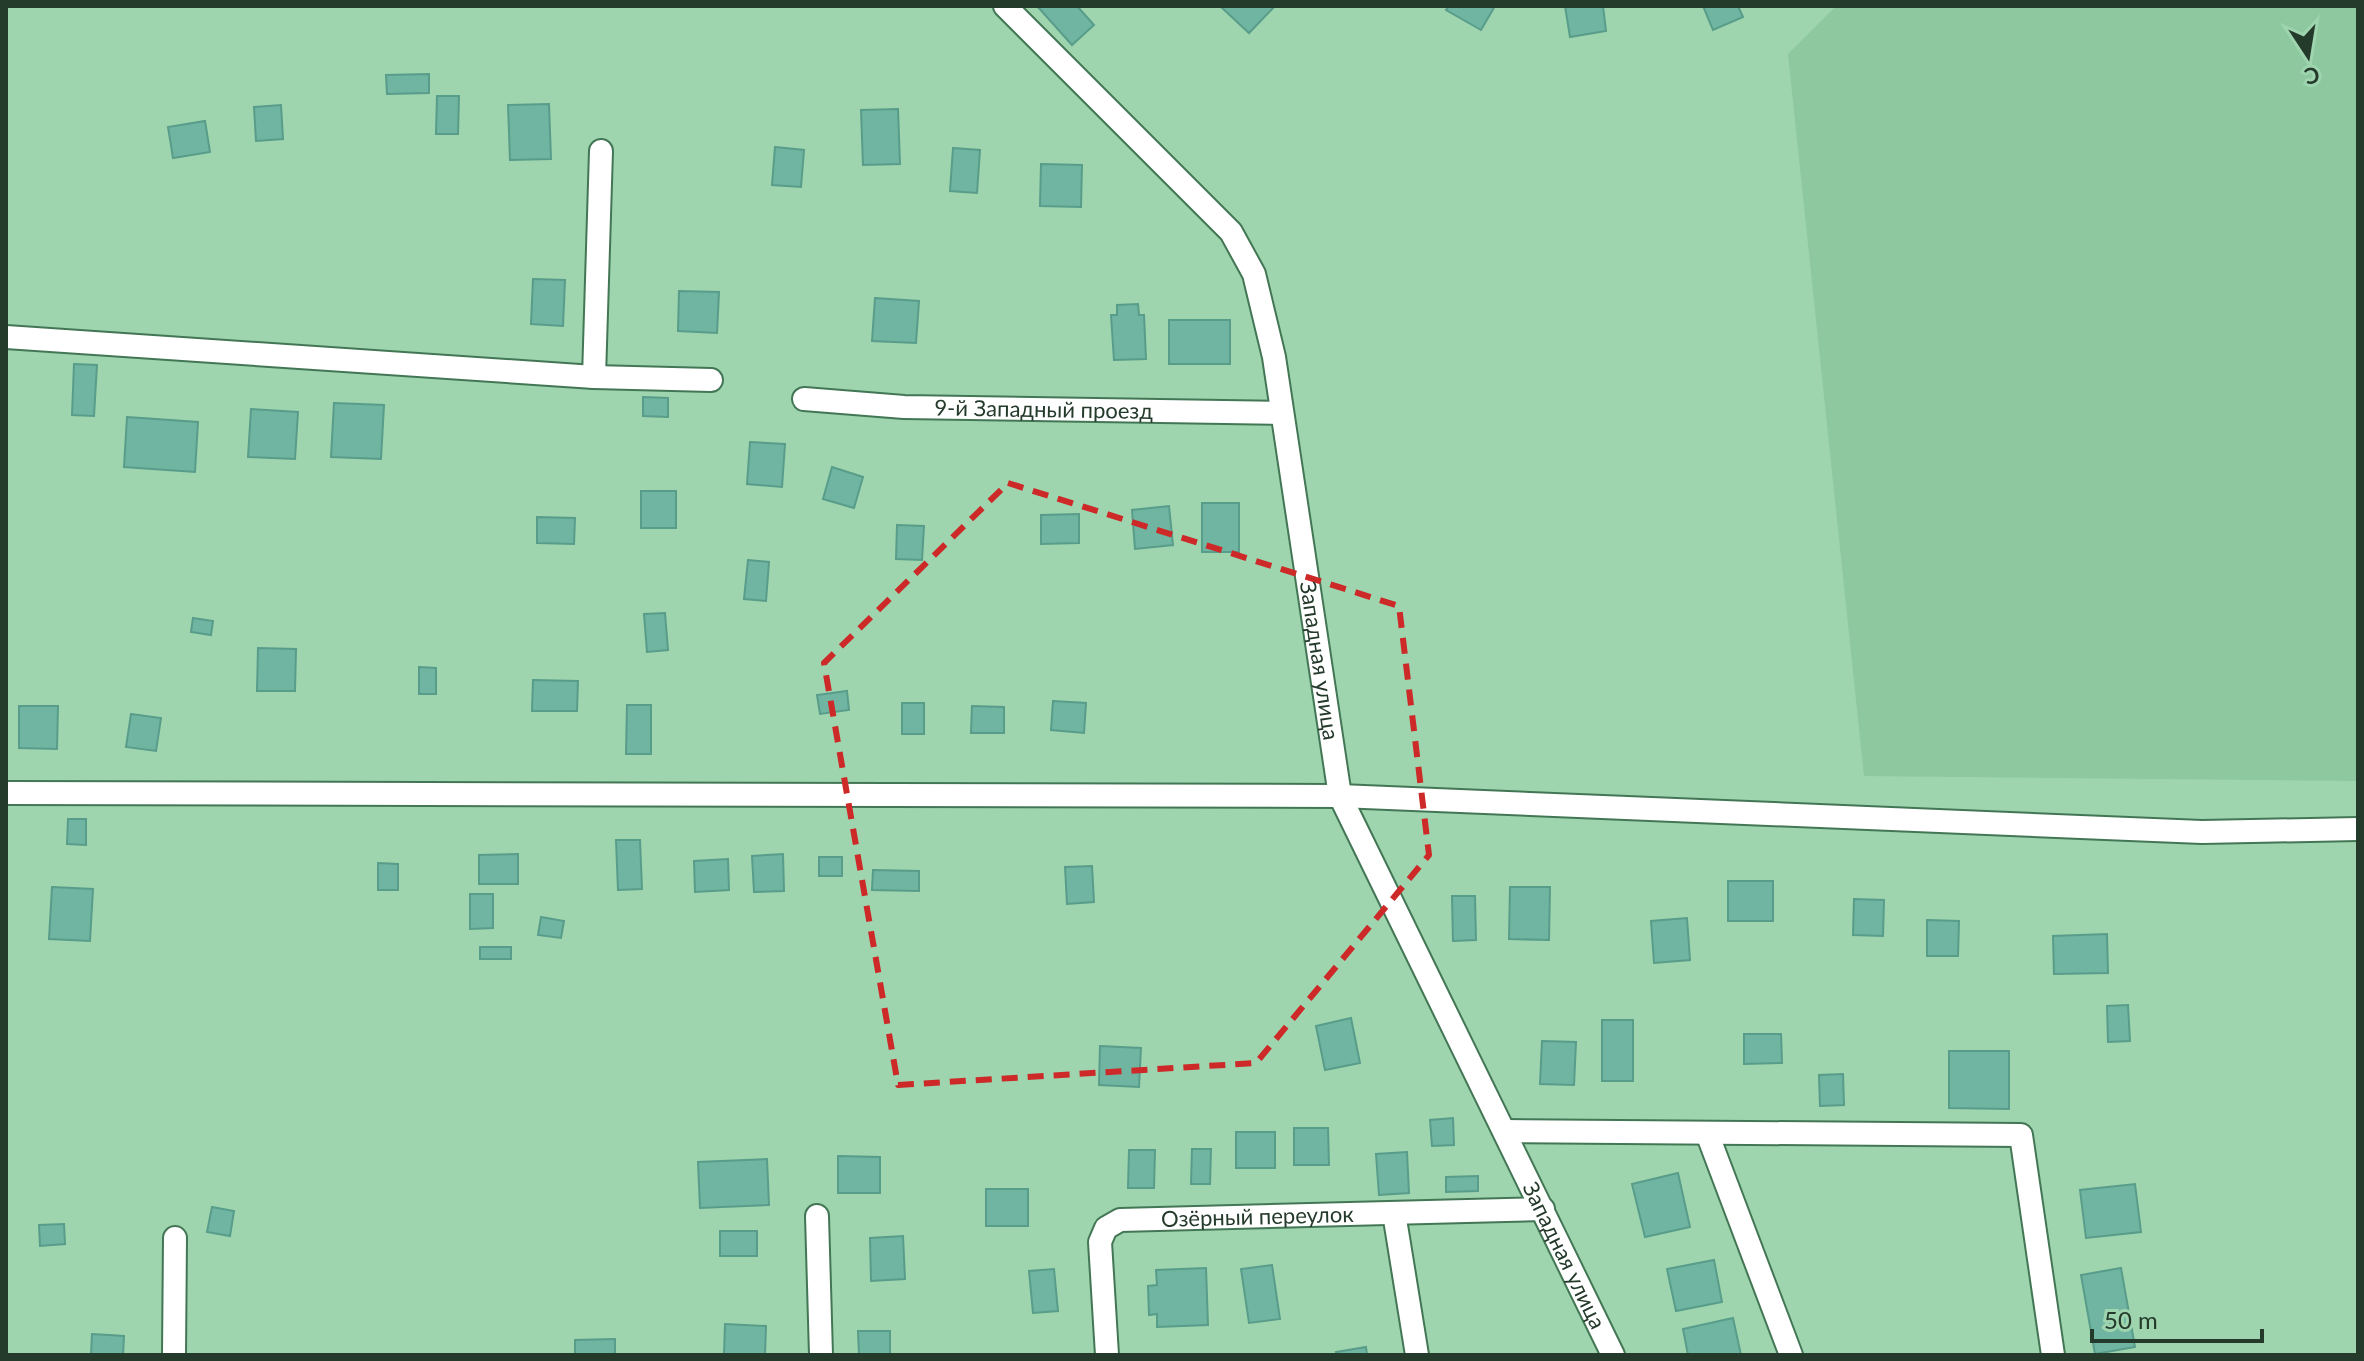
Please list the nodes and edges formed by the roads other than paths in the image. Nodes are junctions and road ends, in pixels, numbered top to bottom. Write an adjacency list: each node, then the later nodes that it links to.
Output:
1 (1005, 6): 7 (street, Западная улица)
2 (601, 151): 4 (street)
3 (6, 337): 4 (street)
4 (594, 377): 5 (street)
5 (711, 380)
6 (804, 399): 7 (street, 9-й Западный проезд)
7 (1282, 413): 9 (street, Западная улица)
8 (6, 793): 9 (street)
9 (1340, 796): 10 (street); 11 (street, Западная улица)
10 (2358, 829)
11 (1504, 1131): 12 (street); 13 (street, Западная улица)
12 (1707, 1133): 22 (street); 23 (street)
13 (1543, 1209): 14 (street, Озёрный переулок); 21 (street, Западная улица)
14 (1394, 1213): 19 (street, Озёрный переулок); 20 (street)
15 (817, 1216): 18 (street)
16 (175, 1238): 17 (street)
17 (174, 1355)
18 (821, 1355)
19 (1107, 1355)
20 (1417, 1355)
21 (1613, 1355)
22 (1791, 1355)
23 (2053, 1355)

